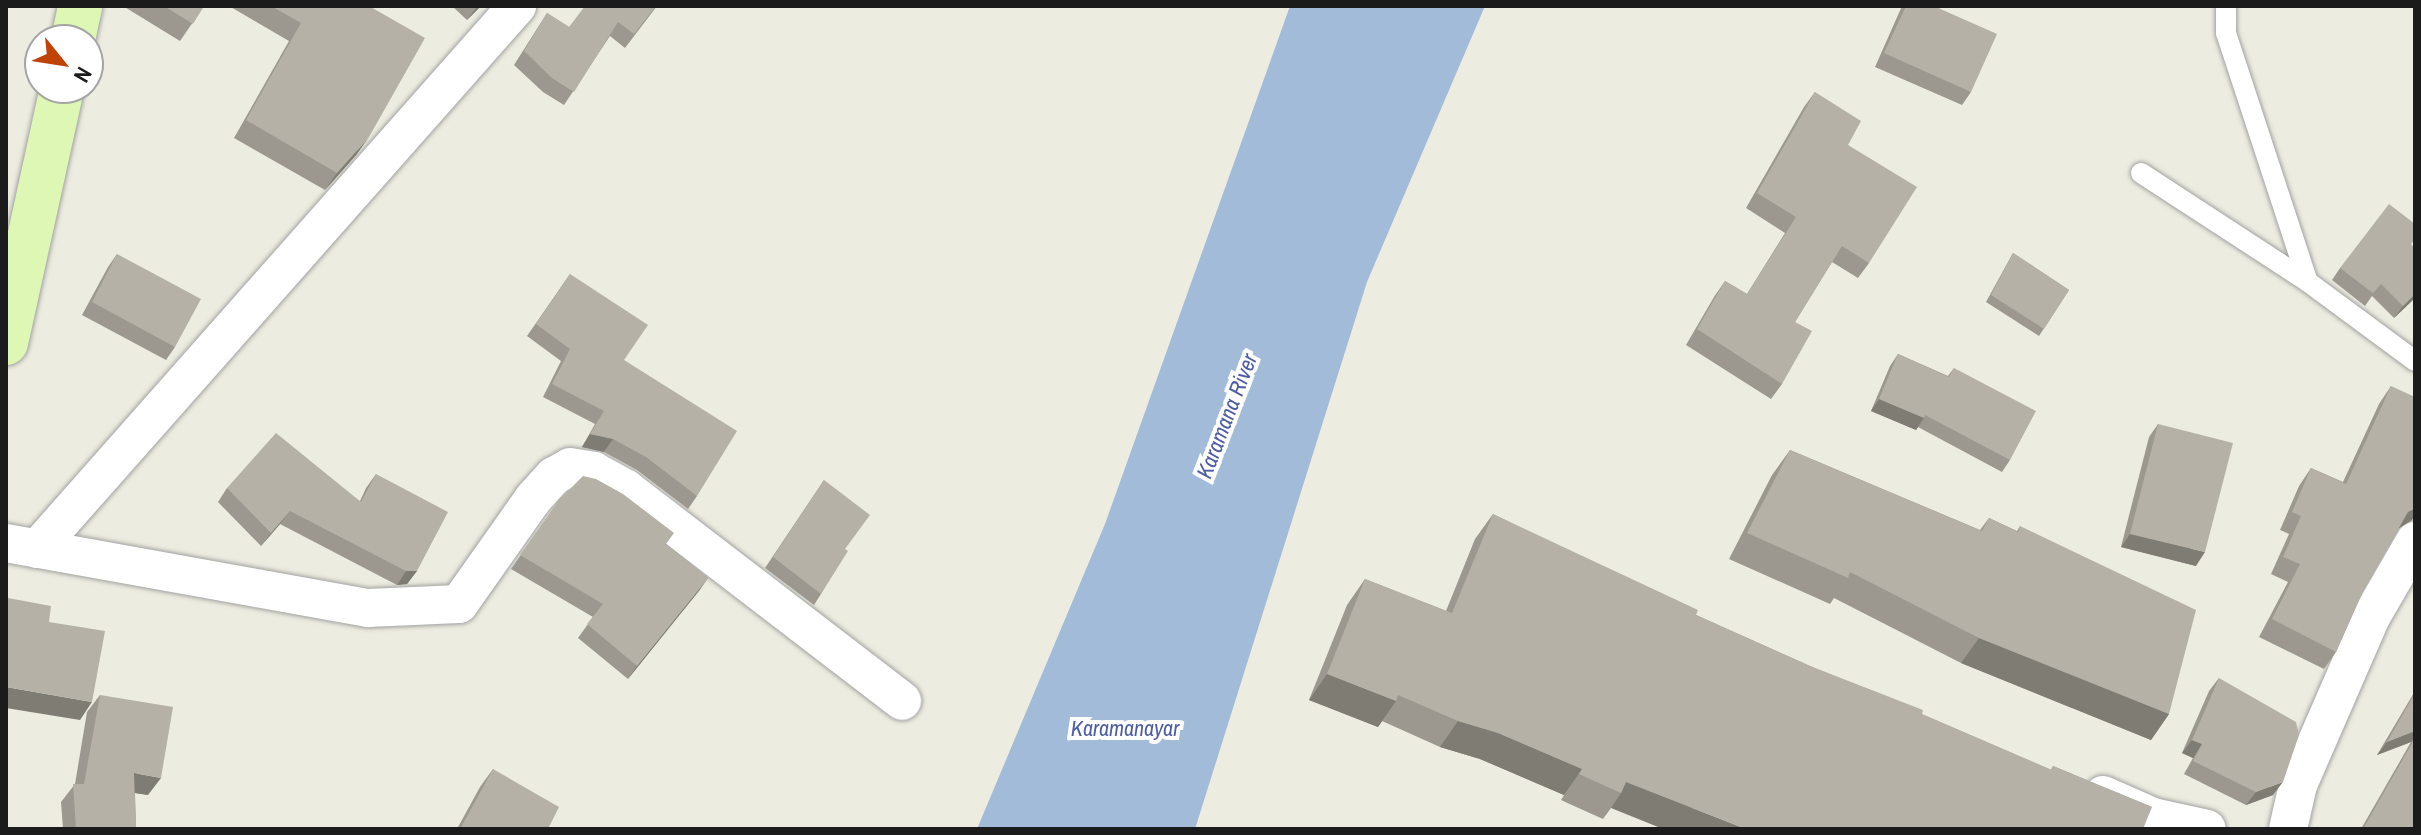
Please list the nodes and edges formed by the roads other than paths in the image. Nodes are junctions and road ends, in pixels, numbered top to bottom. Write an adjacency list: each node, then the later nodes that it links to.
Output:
1 (517, 6): 9 (street)
2 (2226, 6): 5 (lane)
3 (58, 104): 6 (main road)
4 (2141, 173): 5 (lane)
5 (2308, 282): 7 (lane)
6 (6, 343)
7 (2415, 361)
8 (2415, 541): 13 (street)
9 (22, 546): 10 (street)
10 (902, 701)
11 (2072, 782): 12 (street)
12 (2207, 829)
13 (2288, 829)

